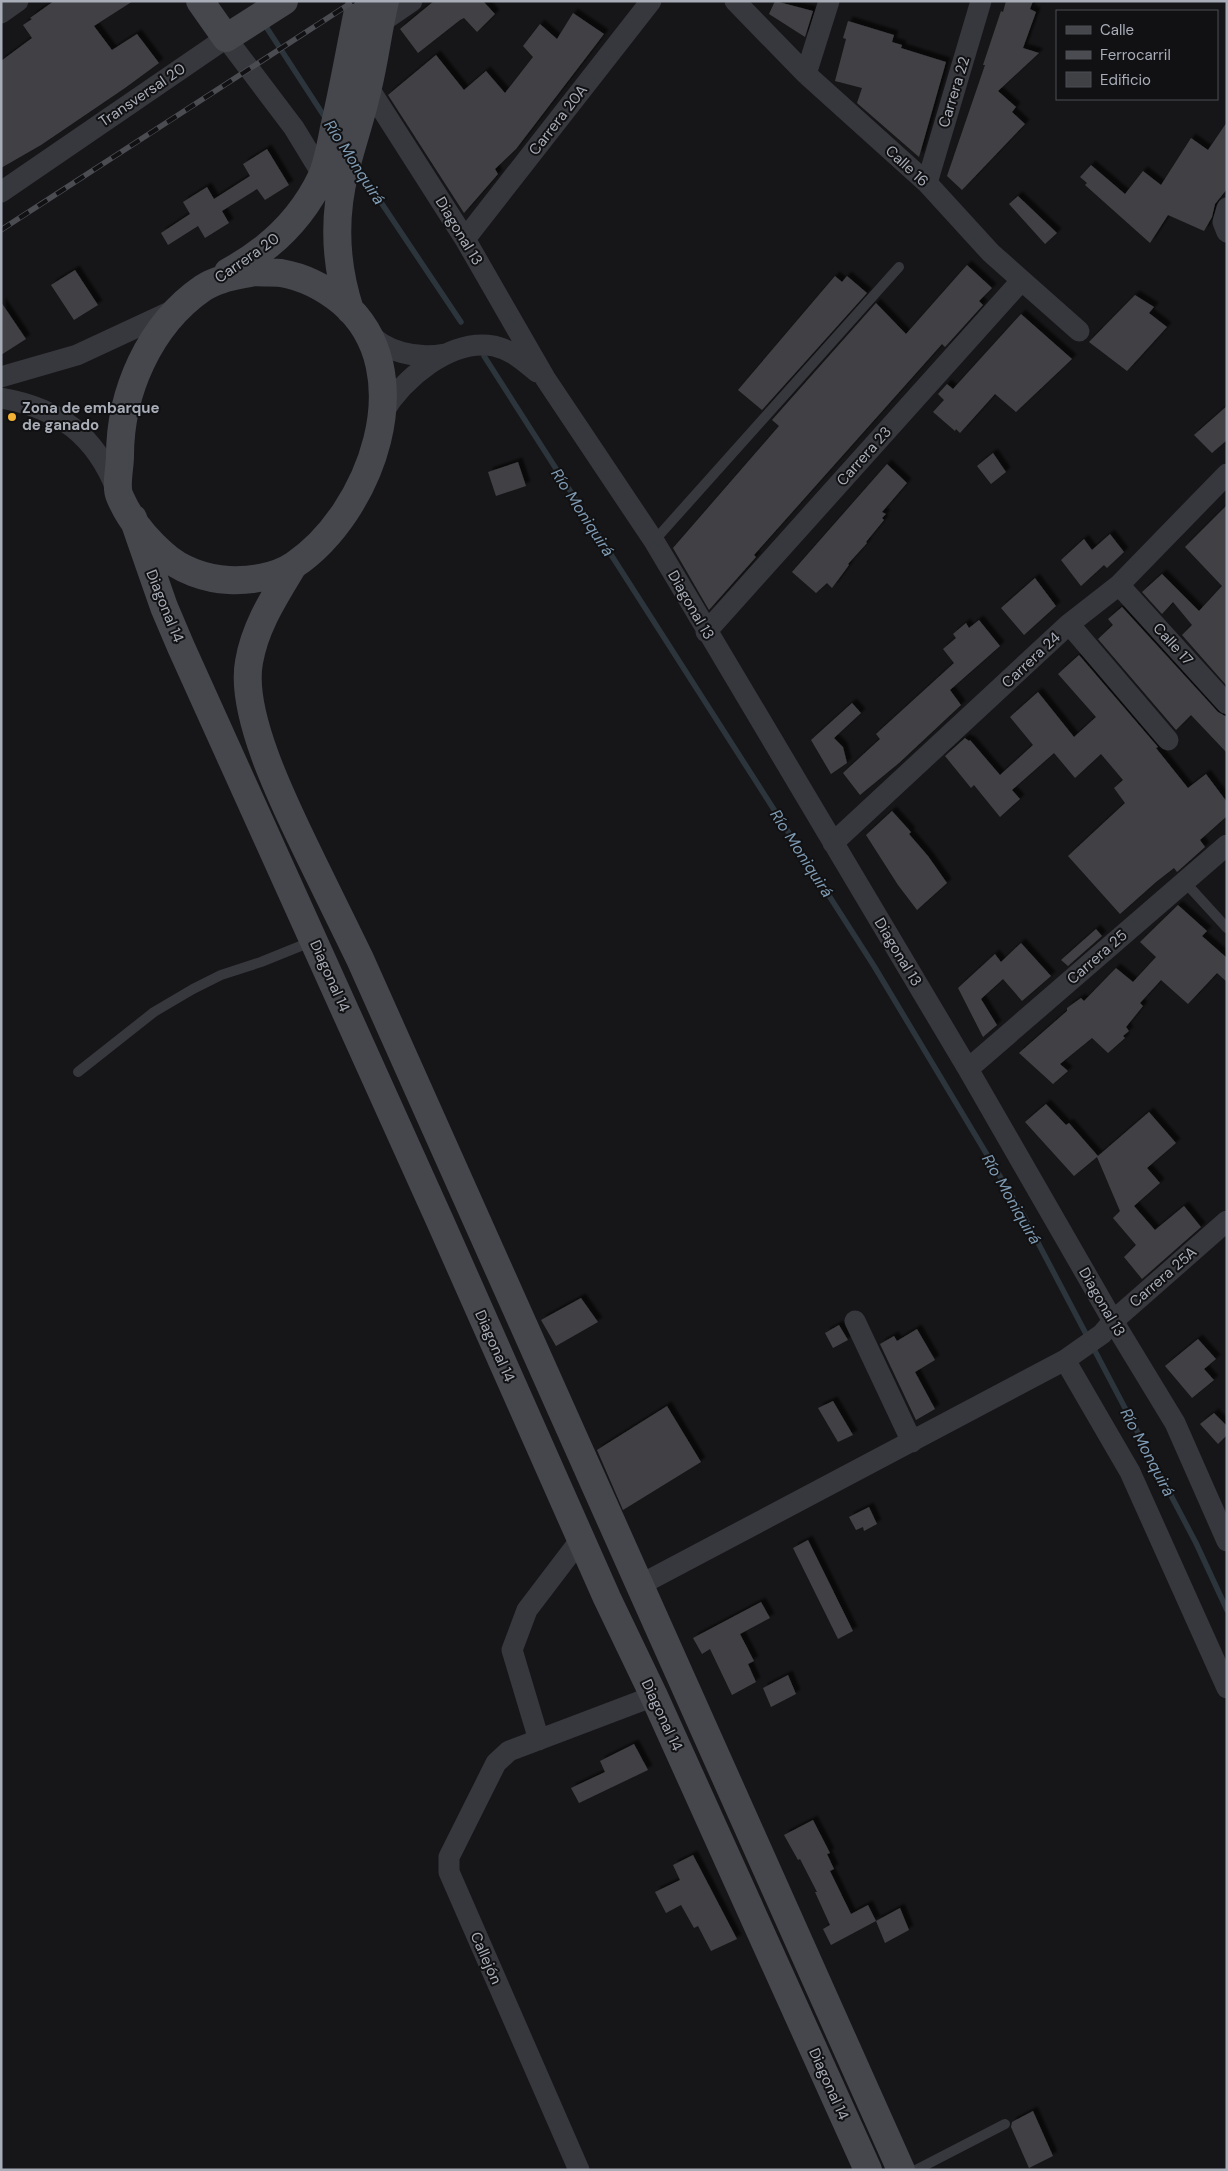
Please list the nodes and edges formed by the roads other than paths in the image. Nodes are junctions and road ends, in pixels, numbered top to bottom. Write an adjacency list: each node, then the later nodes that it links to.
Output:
1 (18, 1): 11 (street)
2 (200, 1): 12 (street)
3 (360, 1): 15 (street, Carrera 20)
4 (412, 1): 10 (street)
5 (651, 1): 21 (street, Carrera 20A)
6 (735, 1): 13 (street, Calle 16)
7 (829, 1): 13 (street)
8 (980, 1): 17 (street, Carrera 22)
9 (283, 2): 12 (street, Transversal 20)
10 (383, 12): 14 (street, Carrera 20)
11 (1, 13)
12 (231, 35): 16 (street); 18 (street, Transversal 20)
13 (806, 74): 17 (street, Calle 16)
14 (368, 87): 15 (street, Carrera 20); 21 (street, Diagonal 13)
15 (350, 111): 16 (street, Carrera 20)
16 (332, 167): 24 (street, Carrera 20); 26 (street, Carrera 20)
17 (926, 183): 23 (street, Calle 16)
18 (1, 192)
19 (1227, 208): 20 (street)
20 (1227, 232)
21 (465, 239): 30 (street, Diagonal 13)
22 (899, 267): 36 (lane)
23 (1022, 281): 27 (street, Calle 16); 40 (street, Carrera 23)
24 (204, 288): 25 (street); 26 (street)
25 (181, 307): 29 (street); 34 (street)
26 (357, 318): 28 (street, Diagonal 13); 32 (street)
27 (1078, 331)
28 (453, 353): 30 (street, Diagonal 13); 32 (street, Diagonal 13)
29 (1, 377)
30 (545, 378): 36 (street, Diagonal 13)
31 (1, 398): 34 (street)
32 (382, 414): 37 (street)
33 (1227, 474): 38 (street, Carrera 24)
34 (118, 495): 35 (street)
35 (133, 518): 37 (street); 47 (street, Diagonal 14)
36 (654, 541): 40 (street, Diagonal 13)
37 (293, 566): 57 (street, Diagonal 14)
38 (1119, 585): 39 (street, Carrera 24); 41 (street, Calle 17)
39 (1069, 624): 42 (street); 43 (street, Carrera 24)
40 (706, 632): 43 (street, Diagonal 13)
41 (1227, 704)
42 (1168, 740)
43 (834, 843): 48 (street, Diagonal 13)
44 (1227, 845): 45 (street, Carrera 25)
45 (1184, 881): 46 (lane); 48 (street, Carrera 25)
46 (1227, 928)
47 (314, 941): 49 (lane); 55 (street, Diagonal 14)
48 (968, 1069): 52 (street, Diagonal 13)
49 (78, 1072)
50 (1227, 1221): 52 (street, Carrera 25A)
51 (855, 1321): 54 (street)
52 (1107, 1327): 53 (street, Carrera 25A); 56 (street, Diagonal 13)
53 (1072, 1355): 54 (street, Carrera 25A); 58 (street)
54 (912, 1442): 57 (street, Carrera 25A)
55 (581, 1539): 59 (street, Diagonal 14); 60 (street)
56 (1227, 1541)
57 (638, 1586): 64 (street, Diagonal 14)
58 (1227, 1688)
59 (654, 1696): 60 (street); 63 (street, Diagonal 14)
60 (539, 1740): 62 (street, Callejón)
61 (1005, 2124): 65 (lane)
62 (579, 2170)
63 (868, 2170)
64 (901, 2170)
65 (916, 2170)

